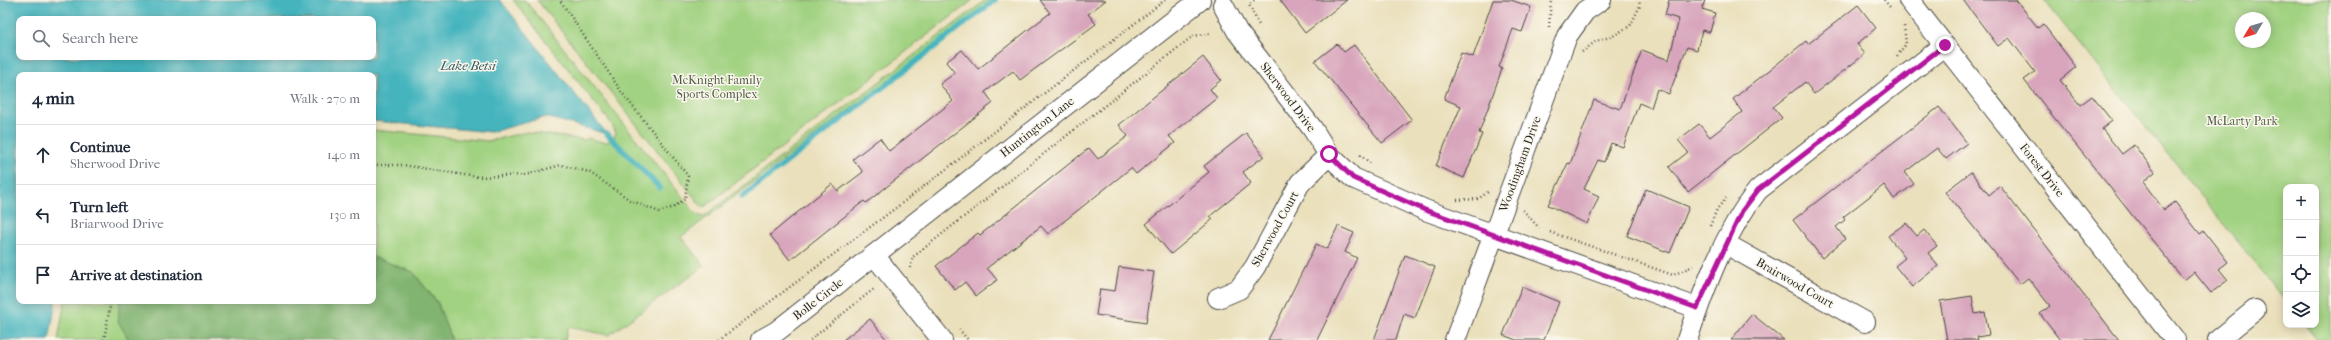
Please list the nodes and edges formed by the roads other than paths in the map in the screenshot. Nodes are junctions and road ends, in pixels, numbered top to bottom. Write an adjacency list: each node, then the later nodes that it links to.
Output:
1 (1200, 0): 9 (street, Huntington Lane)
2 (1600, 0): 7 (street, Woodingham Drive)
3 (1909, 0): 5 (street, Forest Drive)
4 (1220, 2): 6 (street, Sherwood Drive)
5 (1945, 45): 8 (street); 18 (street, Forest Drive)
6 (1329, 154): 7 (street, Sherwood Drive); 10 (street, Sherwood Court)
7 (1494, 233): 11 (street, Sherwood Drive); 16 (street, Woodingham Drive)
8 (1726, 244): 11 (street); 13 (street, Brairwood Court)
9 (874, 255): 14 (street, Bolle Circle); 15 (street)
10 (1218, 298)
11 (1697, 308): 17 (street)
12 (2255, 310): 19 (street)
13 (1864, 322)
14 (761, 340)
15 (942, 340)
16 (1455, 340)
17 (1687, 340)
18 (2175, 340)
19 (2218, 340)

